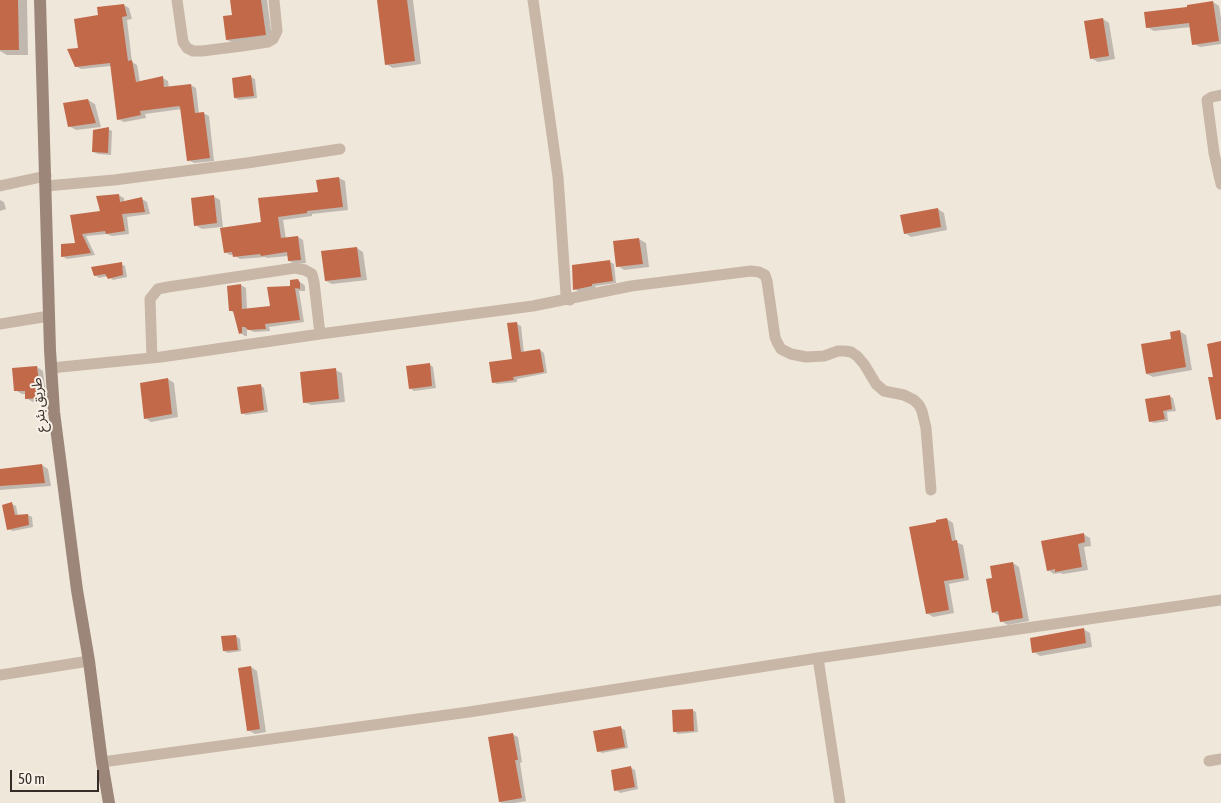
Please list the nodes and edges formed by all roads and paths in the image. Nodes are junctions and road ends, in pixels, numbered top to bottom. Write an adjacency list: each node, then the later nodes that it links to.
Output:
1 (40, 0): 7 (street, طريق بئر ع)
2 (177, 0): 3 (street)
3 (274, 0)
4 (533, 0): 10 (street)
5 (1221, 95): 8 (street)
6 (340, 148): 7 (street)
7 (46, 181): 9 (street); 11 (street, طريق بئر ع)
8 (1221, 184)
9 (0, 186)
10 (570, 300): 13 (street); 16 (street)
11 (49, 316): 12 (street); 15 (street, طريق بئر ع)
12 (0, 324)
13 (320, 334): 14 (street); 14 (street)
14 (152, 358): 15 (street)
15 (51, 368): 19 (street, طريق بئر ع)
16 (931, 490)
17 (1221, 600): 18 (street)
18 (818, 658): 23 (street); 25 (street)
19 (89, 662): 20 (street); 23 (street, طريق بئر ع)
20 (0, 675)
21 (1221, 759): 22 (street)
22 (1209, 761)
23 (102, 762): 24 (street, طريق بئر ع)
24 (109, 803)
25 (840, 803)

